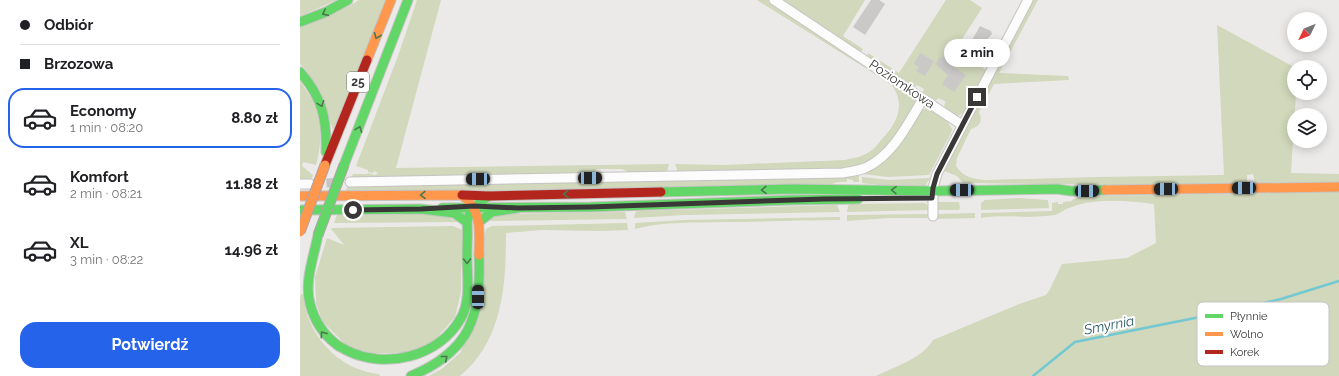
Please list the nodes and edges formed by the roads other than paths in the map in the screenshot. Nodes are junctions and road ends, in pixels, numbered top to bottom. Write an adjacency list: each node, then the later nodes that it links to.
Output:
1 (348, 0): 6 (main road, one-way to 6)
2 (391, 0): 10 (main road, 25, one-way to 10)
3 (408, 0): 25 (main road, one-way to 3, bridge)
4 (774, 0): 8 (street, Poziomkowa)
5 (1028, 0): 9 (street)
6 (300, 22)
7 (300, 72): 10 (main road, one-way to 10)
8 (923, 98): 9 (street, Poziomkowa); 11 (street)
9 (962, 125): 13 (street)
10 (325, 165): 24 (main road, 25, bridge)
11 (350, 182)
12 (1339, 187): 13 (main road)
13 (933, 194): 16 (main road, one-way to 16); 18 (main road); 21 (street)
14 (462, 195): 15 (main road, one-way to 15); 16 (main road); 17 (main road)
15 (300, 196)
16 (489, 196): 17 (main road)
17 (474, 206): 18 (main road); 19 (main road); 22 (main road); 23 (main road)
18 (518, 208): 23 (main road)
19 (421, 209): 20 (main road); 22 (main road)
20 (300, 210)
21 (933, 216)
22 (467, 222): 25 (main road, one-way to 25)
23 (479, 222): 27 (main road, one-way to 23)
24 (300, 232)
25 (318, 236): 26 (main road)
26 (300, 280)
27 (411, 376)

